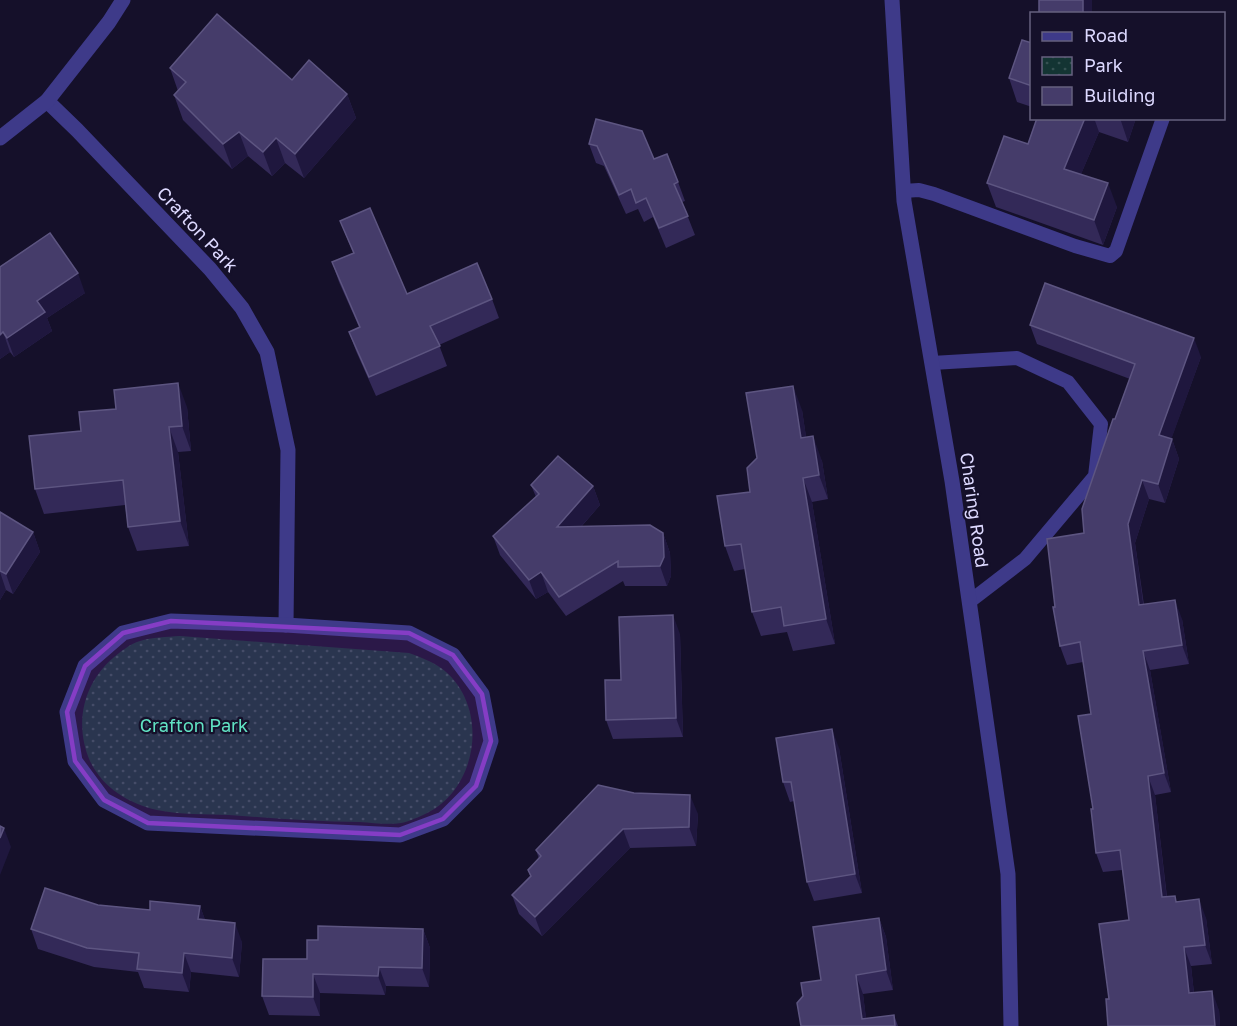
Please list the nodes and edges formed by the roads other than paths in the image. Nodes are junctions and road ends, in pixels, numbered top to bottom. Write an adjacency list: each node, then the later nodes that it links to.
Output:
1 (123, 0): 3 (street)
2 (892, 0): 6 (street, Charing Road)
3 (47, 100): 5 (street); 9 (street, Crafton Park)
4 (1161, 120): 6 (lane)
5 (0, 138)
6 (903, 191): 7 (street, Charing Road)
7 (932, 363): 8 (street, Charing Road); 8 (lane)
8 (969, 602): 10 (street, Charing Road)
9 (286, 624): 9 (street)
10 (1011, 1026)

